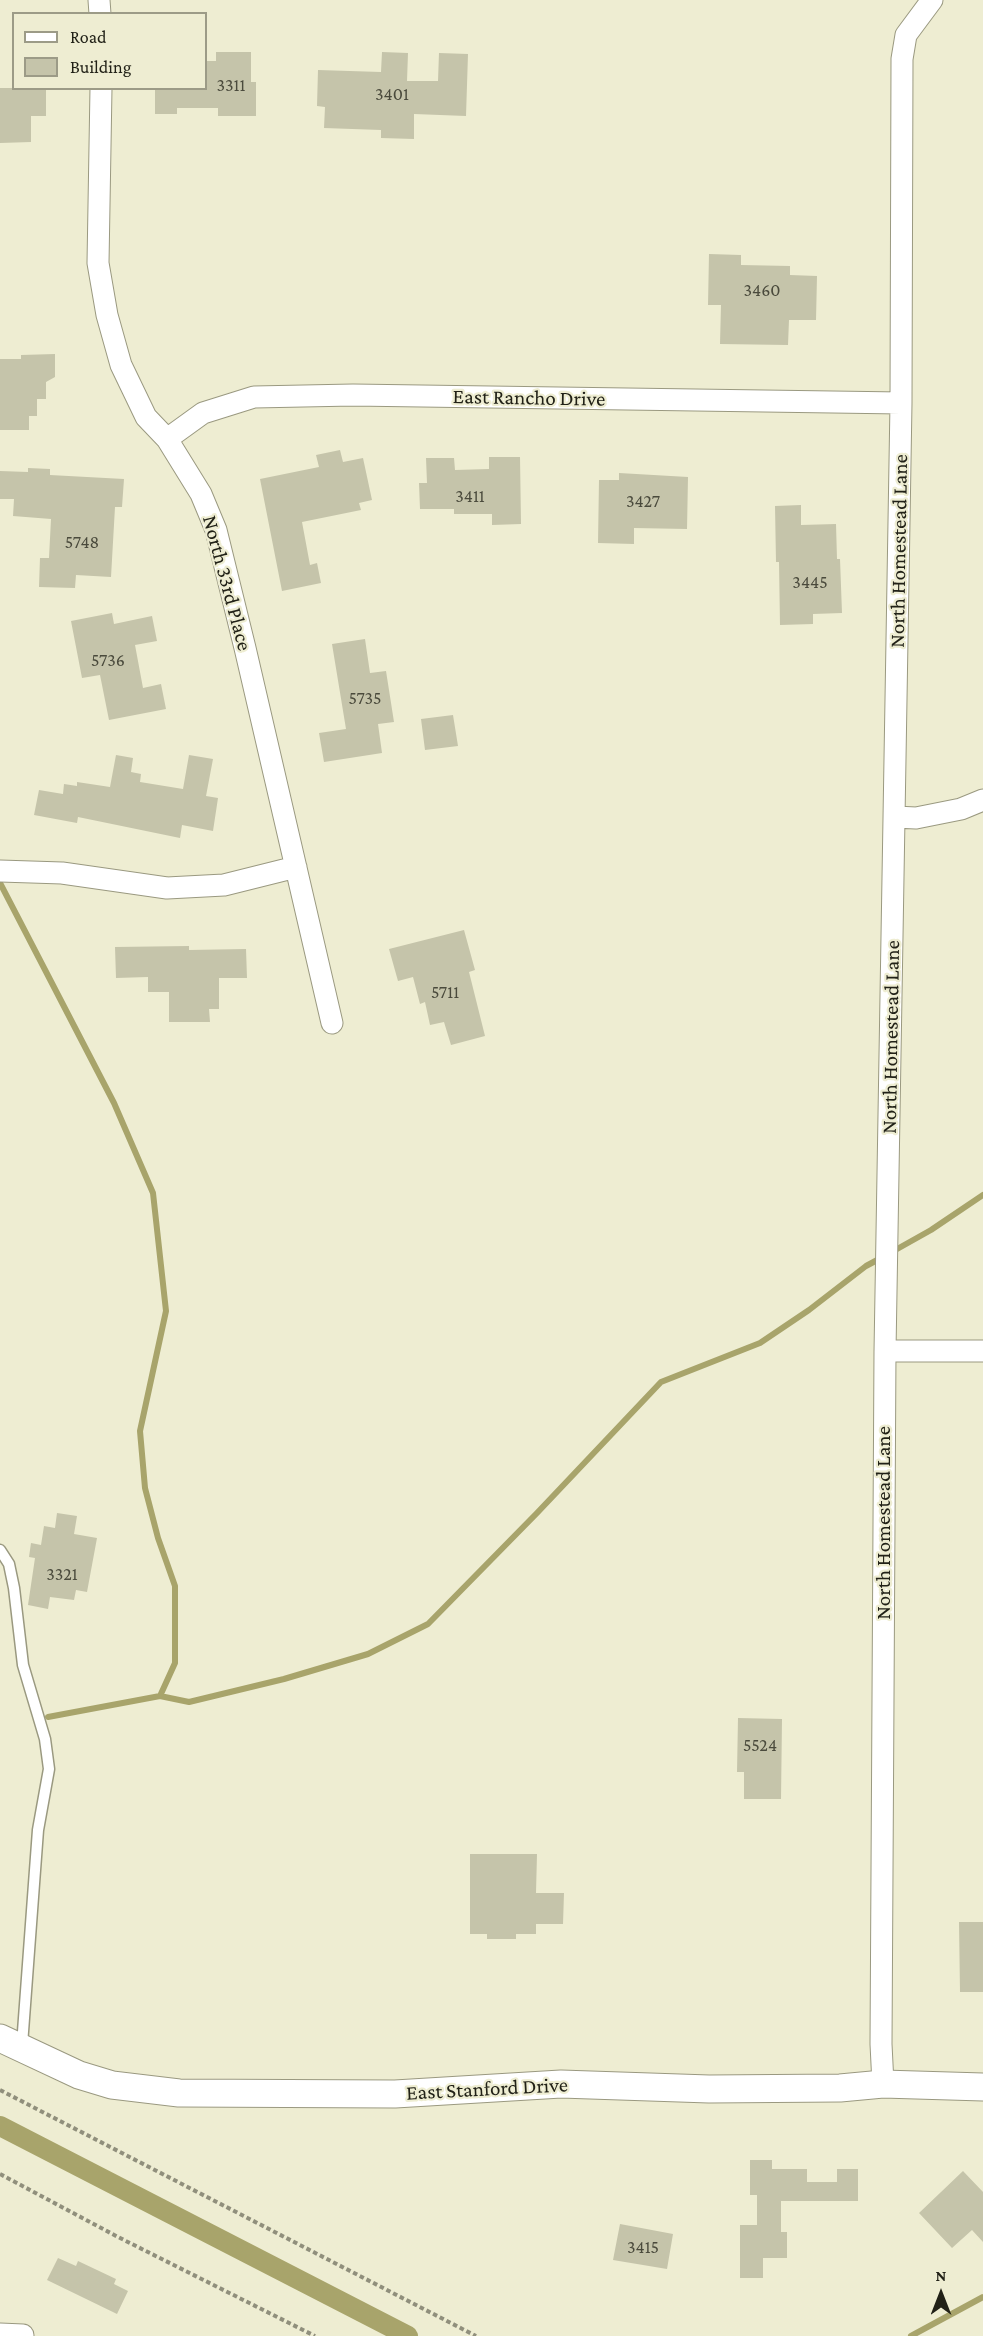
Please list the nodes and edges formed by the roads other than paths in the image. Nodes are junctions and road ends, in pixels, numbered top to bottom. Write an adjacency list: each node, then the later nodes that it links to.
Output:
1 (932, 0): 3 (street, North Homestead Lane)
2 (101, 90): 4 (street, North 33rd Place)
3 (901, 403): 4 (street, East Rancho Drive); 6 (street, North Homestead Lane)
4 (167, 439): 7 (street, North 33rd Place)
5 (983, 800): 6 (street)
6 (895, 817): 10 (street, North Homestead Lane)
7 (296, 867): 8 (street); 9 (street, North 33rd Place)
8 (2, 871)
9 (332, 1023)
10 (885, 1351): 11 (street); 14 (street, North Homestead Lane)
11 (983, 1351)
12 (0, 1550): 13 (lane)
13 (11, 2043): 14 (street, East Stanford Drive)
14 (883, 2084): 15 (street, East Stanford Drive)
15 (983, 2087)
16 (0, 2334): 17 (street)
17 (22, 2335)

